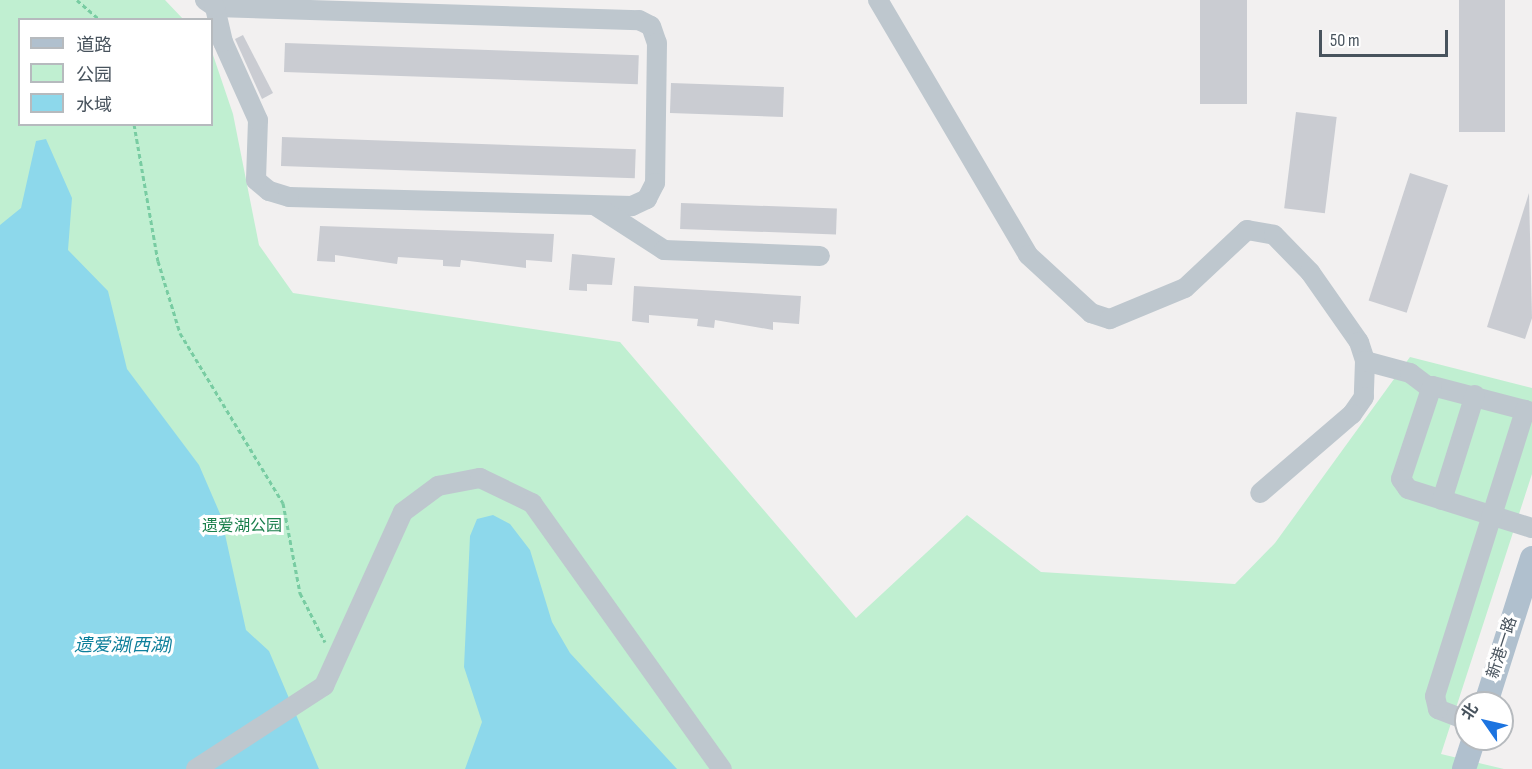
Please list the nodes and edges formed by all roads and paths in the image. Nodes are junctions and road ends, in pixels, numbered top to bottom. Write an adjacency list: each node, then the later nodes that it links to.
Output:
1 (77, 0): 4 (path)
2 (878, 0): 8 (lane)
3 (211, 2): 6 (lane); 6 (lane)
4 (98, 18)
5 (134, 126): 17 (path)
6 (596, 206): 7 (lane)
7 (820, 256)
8 (1365, 361): 9 (lane); 12 (lane)
9 (1430, 388): 10 (lane); 13 (lane)
10 (1475, 395): 11 (lane); 13 (lane)
11 (1529, 411): 14 (lane)
12 (1260, 493)
13 (1442, 500): 14 (lane)
14 (1492, 515): 15 (lane); 19 (lane)
15 (1532, 528)
16 (1532, 558): 18 (main road, 新港一路)
17 (340, 659): 21 (lane); 22 (lane)
18 (1489, 691)
19 (1454, 715)
20 (1470, 751): 23 (main road)
21 (196, 769)
22 (722, 769)
23 (1464, 769)

